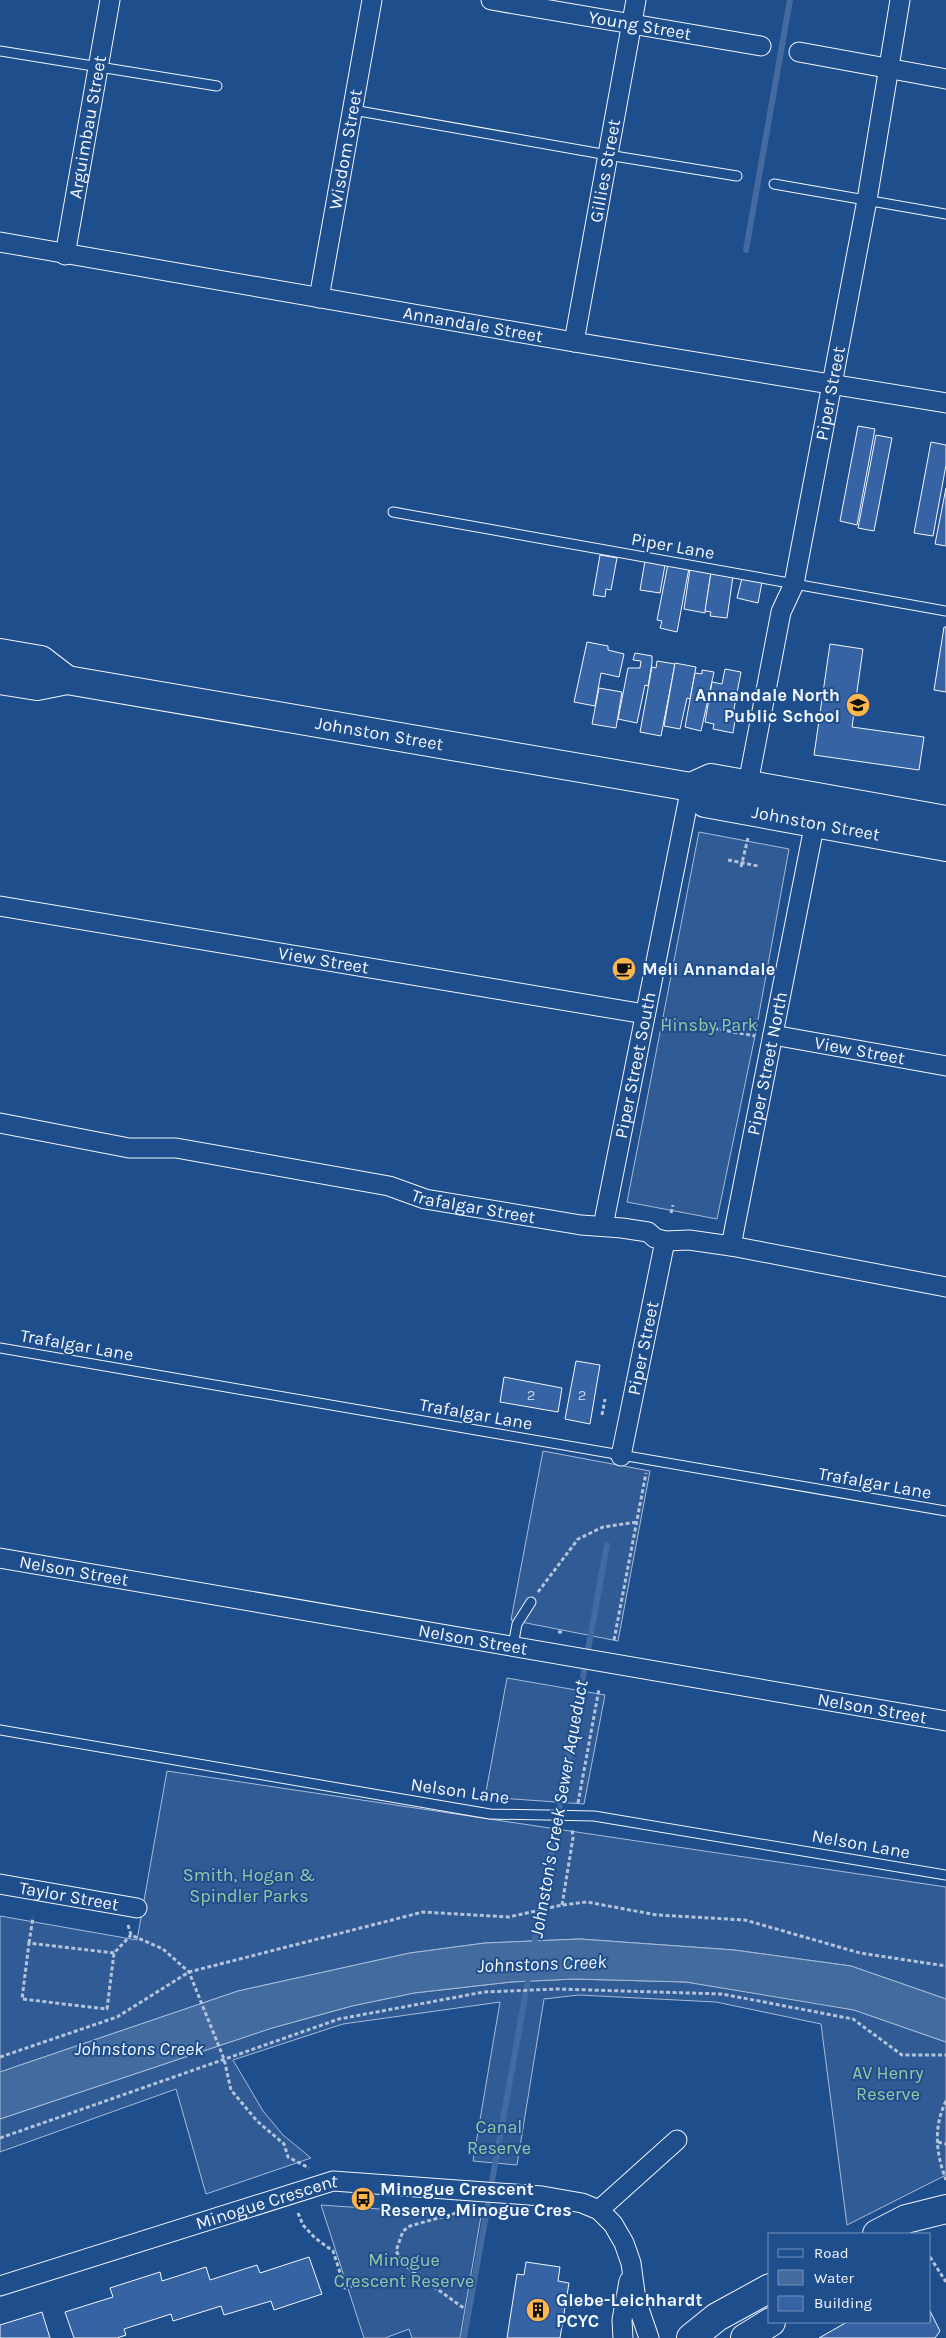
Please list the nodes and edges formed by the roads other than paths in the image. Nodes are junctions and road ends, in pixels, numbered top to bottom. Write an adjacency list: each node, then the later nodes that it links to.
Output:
1 (110, 0): 10 (street, Arguimbau Street)
2 (372, 0): 14 (street, Wisdom Street)
3 (491, 0): 6 (street, Young Street)
4 (636, 0): 6 (street, Gillies Street)
5 (900, 0): 11 (street, Piper Street)
6 (632, 23): 7 (street, Young Street); 15 (street, Gillies Street)
7 (761, 46)
8 (0, 51): 10 (lane)
9 (799, 52): 11 (street)
10 (99, 67): 13 (lane); 21 (street, Arguimbau Street)
11 (889, 69): 12 (street); 18 (street, Piper Street)
12 (946, 79)
13 (217, 86)
14 (352, 110): 15 (lane); 22 (street, Wisdom Street)
15 (608, 156): 16 (lane); 23 (street, Gillies Street)
16 (737, 176)
17 (774, 184): 18 (lane)
18 (867, 200): 19 (lane); 24 (street, Piper Street)
19 (946, 214)
20 (0, 242): 21 (street, Annandale Street)
21 (66, 255): 22 (street, Annandale Street)
22 (319, 298): 23 (street, Annandale Street)
23 (574, 342): 24 (street, Annandale Street)
24 (833, 384): 25 (street, Annandale Street); 27 (street, Piper Street)
25 (946, 403)
26 (393, 512): 27 (lane, Piper Lane)
27 (794, 584): 28 (lane, Piper Lane); 32 (street, Piper Street)
28 (946, 611)
29 (0, 653): 31 (main road, Johnston Street)
30 (0, 680): 31 (main road, Johnston Street)
31 (67, 680): 33 (main road, Johnston Street)
32 (748, 784): 33 (main road, Johnston Street); 34 (main road, Johnston Street)
33 (691, 787): 35 (main road, Johnston Street); 38 (street, Piper Street South)
34 (946, 820)
35 (815, 822): 36 (main road, Johnston Street); 39 (street, Piper Street North)
36 (946, 847)
37 (0, 906): 38 (street, View Street)
38 (653, 1016): 42 (street, Piper Street South)
39 (765, 1036): 40 (street, View Street); 44 (street, Piper Street North)
40 (946, 1066)
41 (0, 1123): 42 (street, Trafalgar Street)
42 (603, 1226): 43 (street, Trafalgar Street)
43 (664, 1241): 44 (street, Trafalgar Street); 47 (street, Piper Street)
44 (731, 1246): 45 (street, Trafalgar Street)
45 (946, 1287)
46 (0, 1348): 47 (lane, Trafalgar Lane)
47 (621, 1456): 48 (lane, Trafalgar Lane)
48 (946, 1511)
49 (0, 1558): 51 (street, Nelson Street)
50 (530, 1602): 51 (lane)
51 (513, 1646): 52 (street, Nelson Street)
52 (946, 1721)
53 (0, 1730): 54 (lane, Nelson Lane)
54 (946, 1875)
55 (0, 1884): 56 (street, Taylor Street)
56 (137, 1908)
57 (677, 2140): 59 (street)
58 (946, 2209): 61 (main road)
59 (599, 2210): 63 (street, Minogue Crescent); 64 (street, Minogue Crescent)
60 (946, 2216): 62 (main road)
61 (879, 2233)
62 (926, 2233)
63 (631, 2262): 67 (street); 68 (street, Minogue Crescent)
64 (0, 2286)
65 (768, 2289): 69 (main road)
66 (769, 2323): 70 (main road)
67 (623, 2338)
68 (649, 2338)
69 (692, 2338)
70 (745, 2338)

